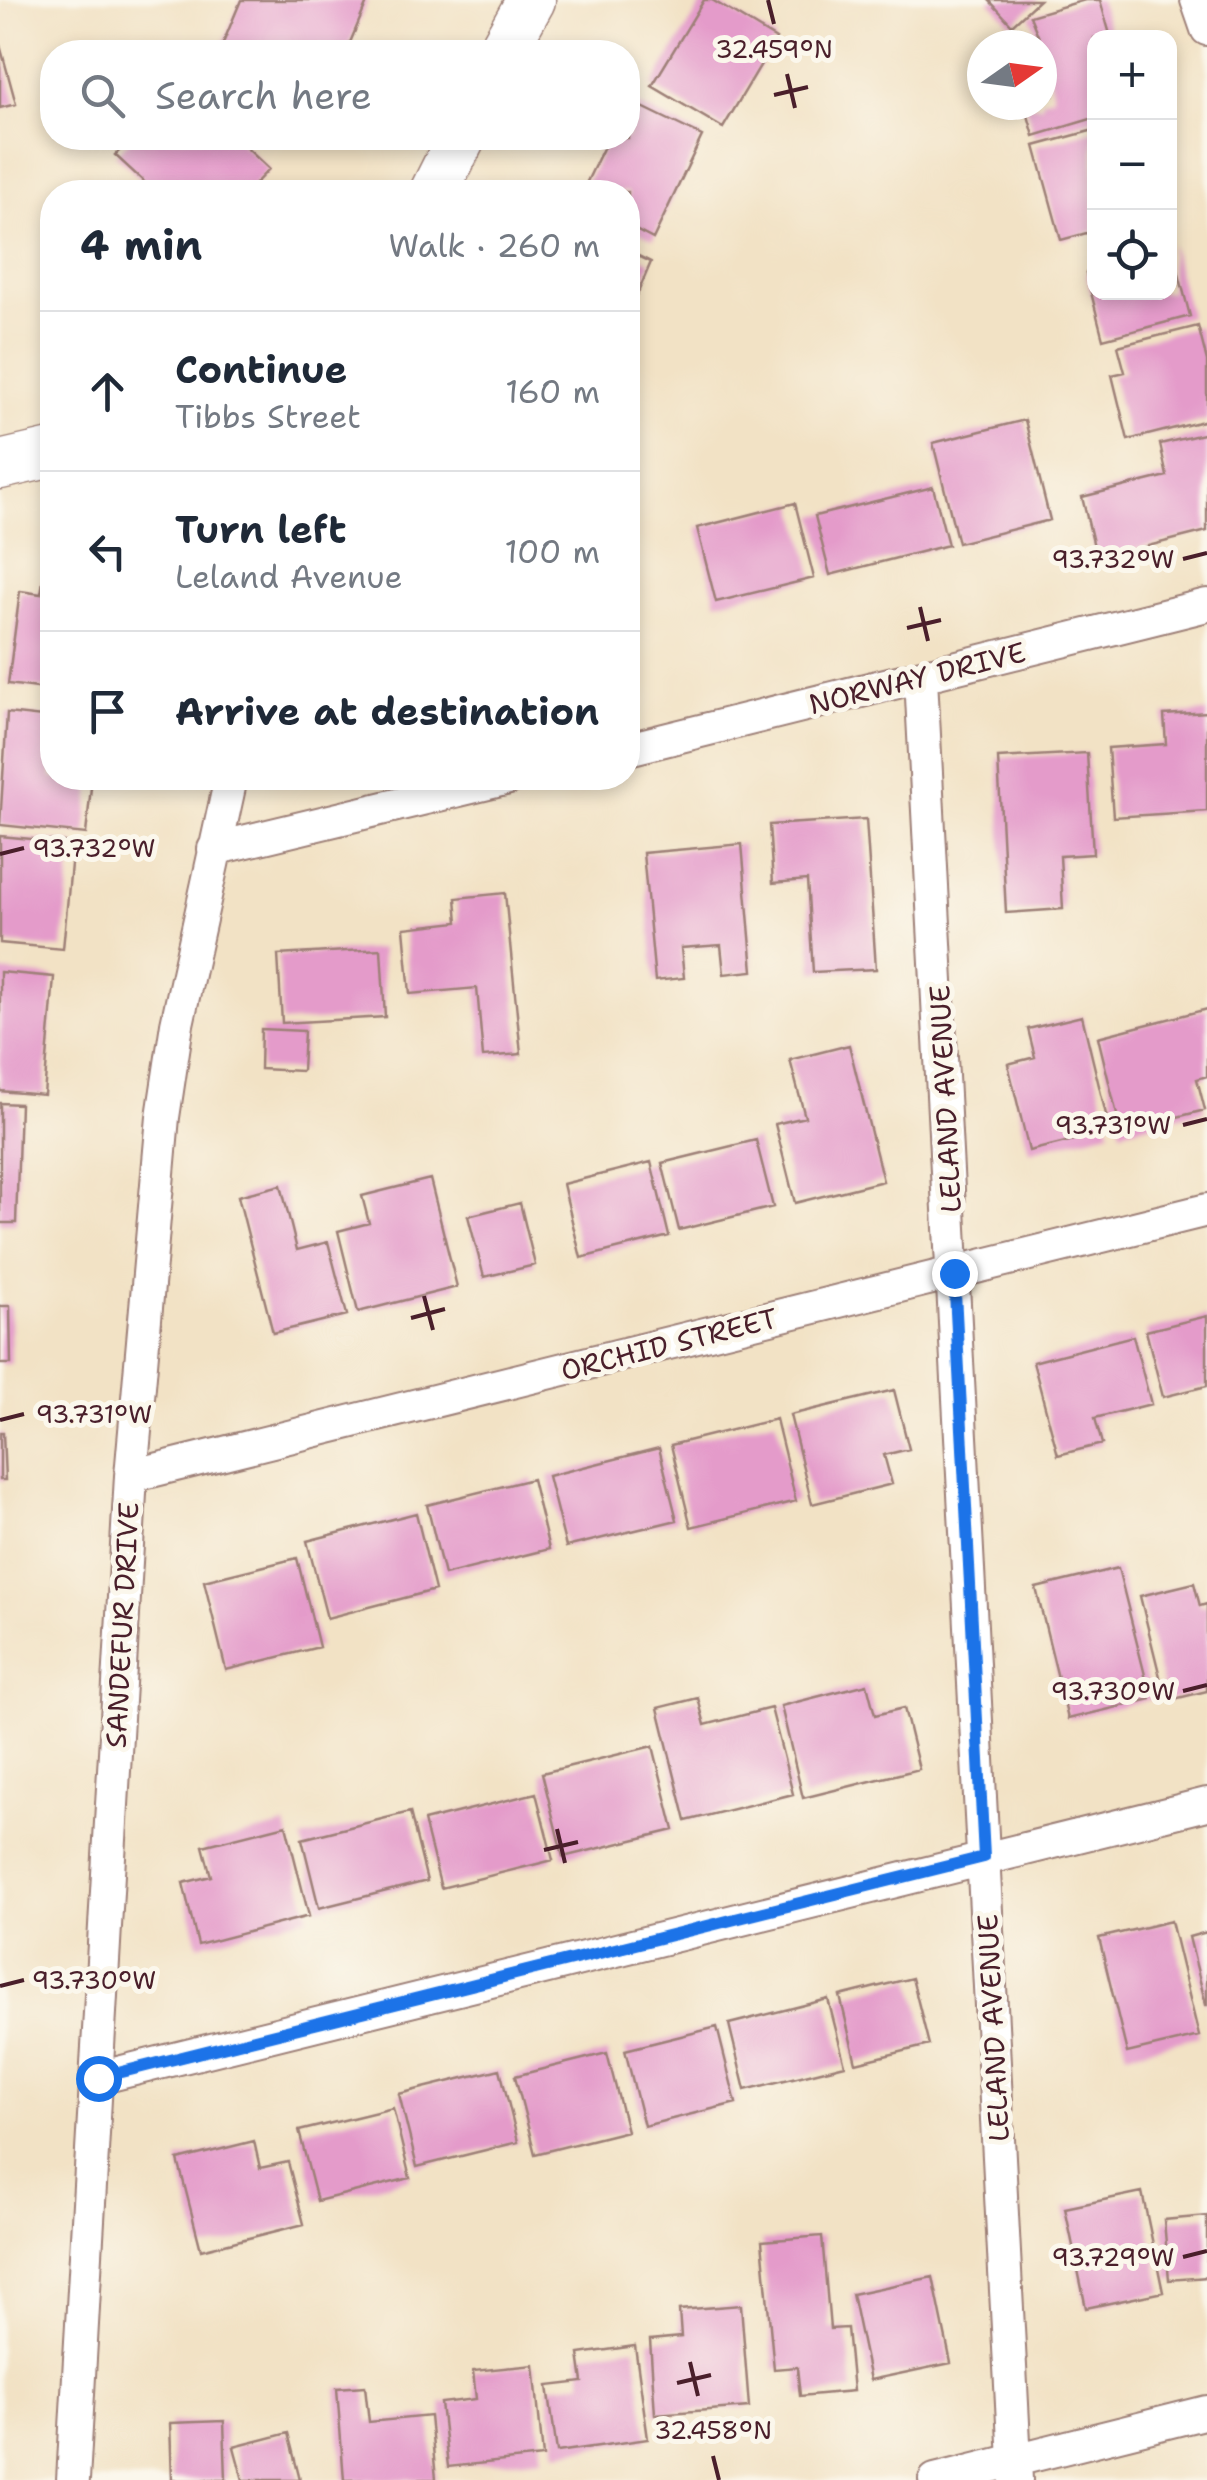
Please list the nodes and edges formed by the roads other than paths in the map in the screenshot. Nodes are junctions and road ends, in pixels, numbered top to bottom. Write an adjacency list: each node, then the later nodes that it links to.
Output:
1 (531, 0): 4 (street)
2 (1197, 0): 3 (street)
3 (1207, 29)
4 (509, 40)
5 (454, 150): 6 (street)
6 (440, 180)
7 (40, 455): 8 (street)
8 (0, 465)
9 (1207, 605): 10 (street, NORWAY DRIVE)
10 (922, 678): 11 (street, NORWAY DRIVE); 16 (street, LELAND AVENUE)
11 (640, 746)
12 (228, 790): 14 (street, SANDEFUR DRIVE)
13 (459, 790): 14 (street)
14 (214, 849): 17 (street, SANDEFUR DRIVE)
15 (1207, 1210): 16 (street, ORCHID STREET)
16 (954, 1273): 17 (street, ORCHID STREET); 19 (street, LELAND AVENUE)
17 (130, 1476): 20 (street, SANDEFUR DRIVE)
18 (1207, 1804): 19 (street)
19 (984, 1857): 20 (street); 22 (street, LELAND AVENUE)
20 (98, 2078): 23 (street, SANDEFUR DRIVE)
21 (1207, 2412): 22 (street)
22 (1015, 2470): 24 (street)
23 (74, 2480)
24 (935, 2480)

